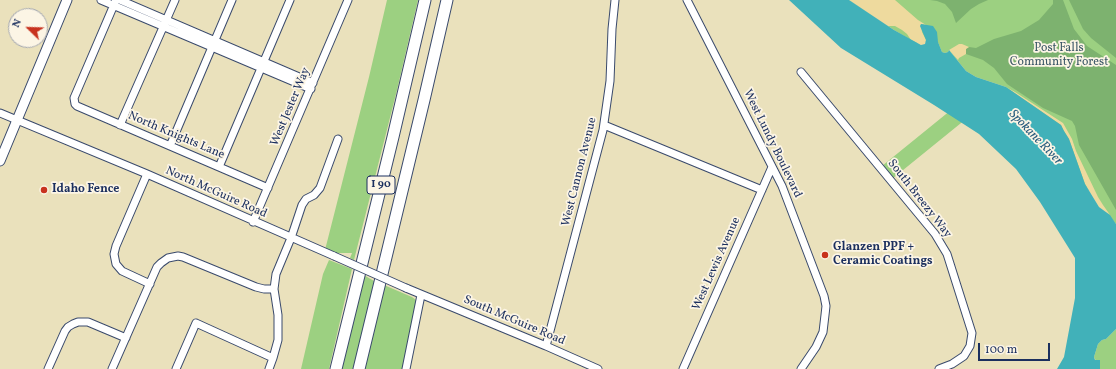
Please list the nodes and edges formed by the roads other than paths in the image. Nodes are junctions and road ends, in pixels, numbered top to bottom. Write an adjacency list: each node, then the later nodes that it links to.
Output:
1 (67, 0): 19 (main road)
2 (101, 0): 12 (street)
3 (120, 0): 13 (street)
4 (175, 0): 13 (street)
5 (232, 0): 14 (street)
6 (290, 0): 15 (street)
7 (348, 0): 17 (street, West Jester Way)
8 (424, 0): 42 (highway, I 90)
9 (447, 0): 43 (highway, I 90)
10 (615, 0): 21 (street, West Cannon Avenue)
11 (687, 0): 26 (street, West Lundy Boulevard)
12 (115, 3): 13 (street); 20 (street, North Knights Lane)
13 (165, 23): 14 (street); 20 (street)
14 (214, 44): 15 (street); 23 (street)
15 (262, 65): 17 (street); 25 (street)
16 (801, 72): 48 (street, South Breezy Way)
17 (312, 86): 28 (street, West Jester Way)
18 (0, 113): 19 (street, North McGuire Road)
19 (17, 121): 24 (main road); 27 (street, North McGuire Road)
20 (120, 125): 23 (street, North Knights Lane)
21 (604, 125): 29 (street); 36 (street, West Cannon Avenue)
22 (338, 139): 31 (street)
23 (170, 146): 25 (street, North Knights Lane)
24 (0, 161)
25 (219, 167): 28 (street, North Knights Lane)
26 (772, 168): 29 (street, West Lewis Avenue); 47 (street, West Lundy Boulevard)
27 (147, 174): 30 (street, North McGuire Road); 32 (street)
28 (268, 188): 30 (street, West Jester Way)
29 (762, 190): 46 (street, West Lewis Avenue)
30 (253, 222): 31 (street, North McGuire Road)
31 (291, 238): 33 (street); 34 (street, North McGuire Road, bridge)
32 (150, 284): 33 (street); 35 (street)
33 (274, 288): 37 (street)
34 (421, 295): 36 (street, South McGuire Road); 44 (street)
35 (126, 338): 38 (street); 39 (street)
36 (546, 346): 45 (street, South McGuire Road)
37 (274, 358): 40 (street); 41 (street)
38 (48, 369)
39 (112, 369)
40 (176, 369)
41 (269, 369)
42 (336, 369)
43 (359, 369)
44 (406, 369)
45 (598, 369)
46 (683, 369)
47 (801, 369)
48 (939, 369)

